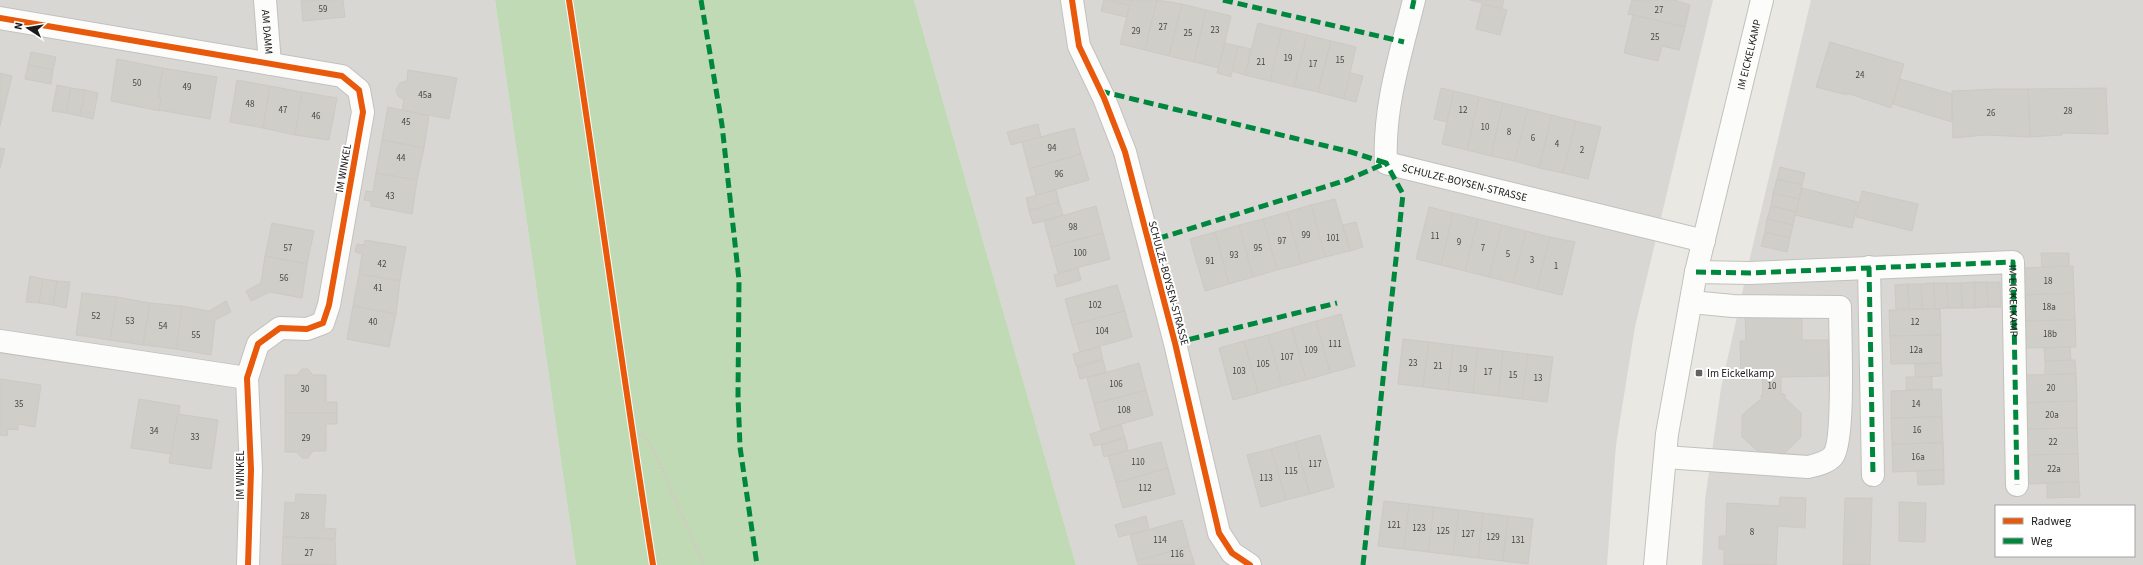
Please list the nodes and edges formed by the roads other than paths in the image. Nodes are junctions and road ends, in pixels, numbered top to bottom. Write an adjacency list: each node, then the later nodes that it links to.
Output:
1 (265, 0): 6 (street, AM DAMM)
2 (1072, 0): 17 (street, SCHULZE-BOYSEN-STRASSE)
3 (1414, 0): 7 (street, SCHULZE-BOYSEN-STRASSE)
4 (1762, 0): 7 (street, IM EICKELKAMP)
5 (0, 18): 6 (street, IM WINKEL)
6 (270, 64): 12 (street, IM WINKEL)
7 (1704, 241): 9 (street, IM EICKELKAMP)
8 (1869, 267): 9 (street, IM EICKELKAMP); 14 (street); 15 (street, IM EICKELKAMP)
9 (1696, 272): 10 (street, IM EICKELKAMP)
10 (1691, 302): 13 (street, IM EICKELKAMP); 13 (street)
11 (0, 341): 12 (street)
12 (247, 378): 16 (street, IM WINKEL)
13 (1665, 457): 18 (street, IM EICKELKAMP)
14 (1873, 475)
15 (2017, 484)
16 (248, 565)
17 (1250, 565)
18 (1655, 565)

